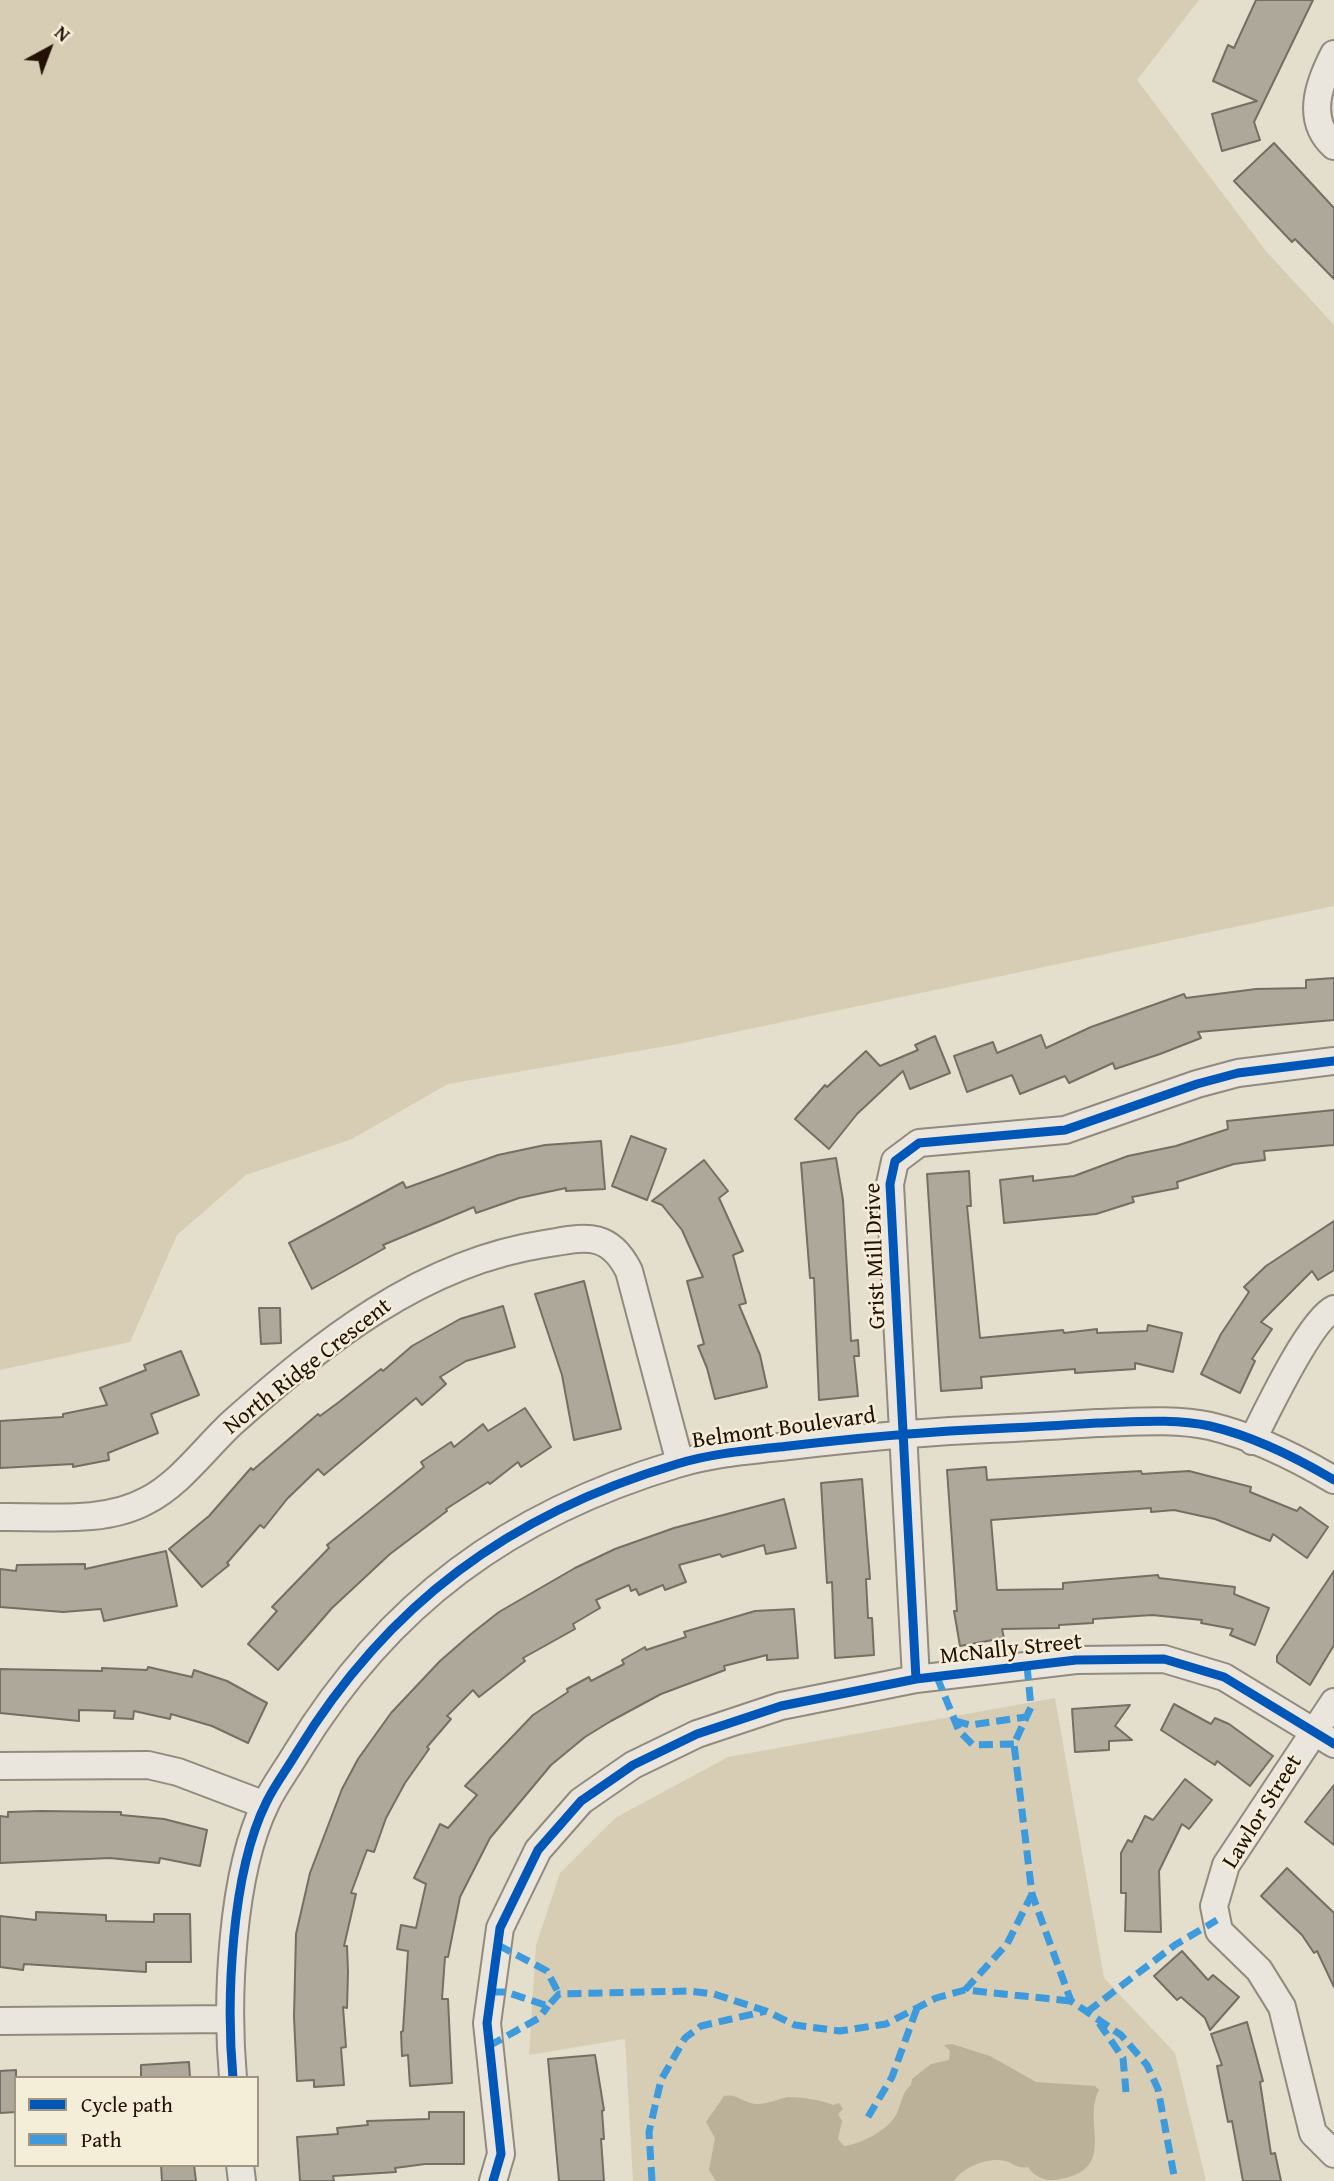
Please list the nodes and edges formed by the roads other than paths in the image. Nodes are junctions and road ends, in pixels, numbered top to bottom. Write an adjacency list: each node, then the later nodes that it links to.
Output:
1 (1334, 54): 2 (street)
2 (1334, 146)
3 (1334, 1061): 5 (street, Grist Mill Drive)
4 (1334, 1309): 6 (street)
5 (902, 1433): 6 (street, Belmont Boulevard); 7 (street, Belmont Boulevard); 10 (street, Grist Mill Drive)
6 (1252, 1441): 8 (street, Belmont Boulevard)
7 (680, 1463): 9 (street, North Ridge Crescent); 14 (street, Belmont Boulevard)
8 (1334, 1480)
9 (0, 1517)
10 (916, 1679): 12 (street, McNally Street); 19 (street, McNally Street)
11 (1334, 1702): 12 (street, Lawlor Street)
12 (1324, 1737): 18 (street, Lawlor Street)
13 (0, 1766): 14 (street)
14 (265, 1805): 15 (street, Belmont Boulevard)
15 (230, 2019): 16 (street); 17 (street, Belmont Boulevard)
16 (0, 2021)
17 (233, 2076)
18 (1334, 2154)
19 (493, 2181)

